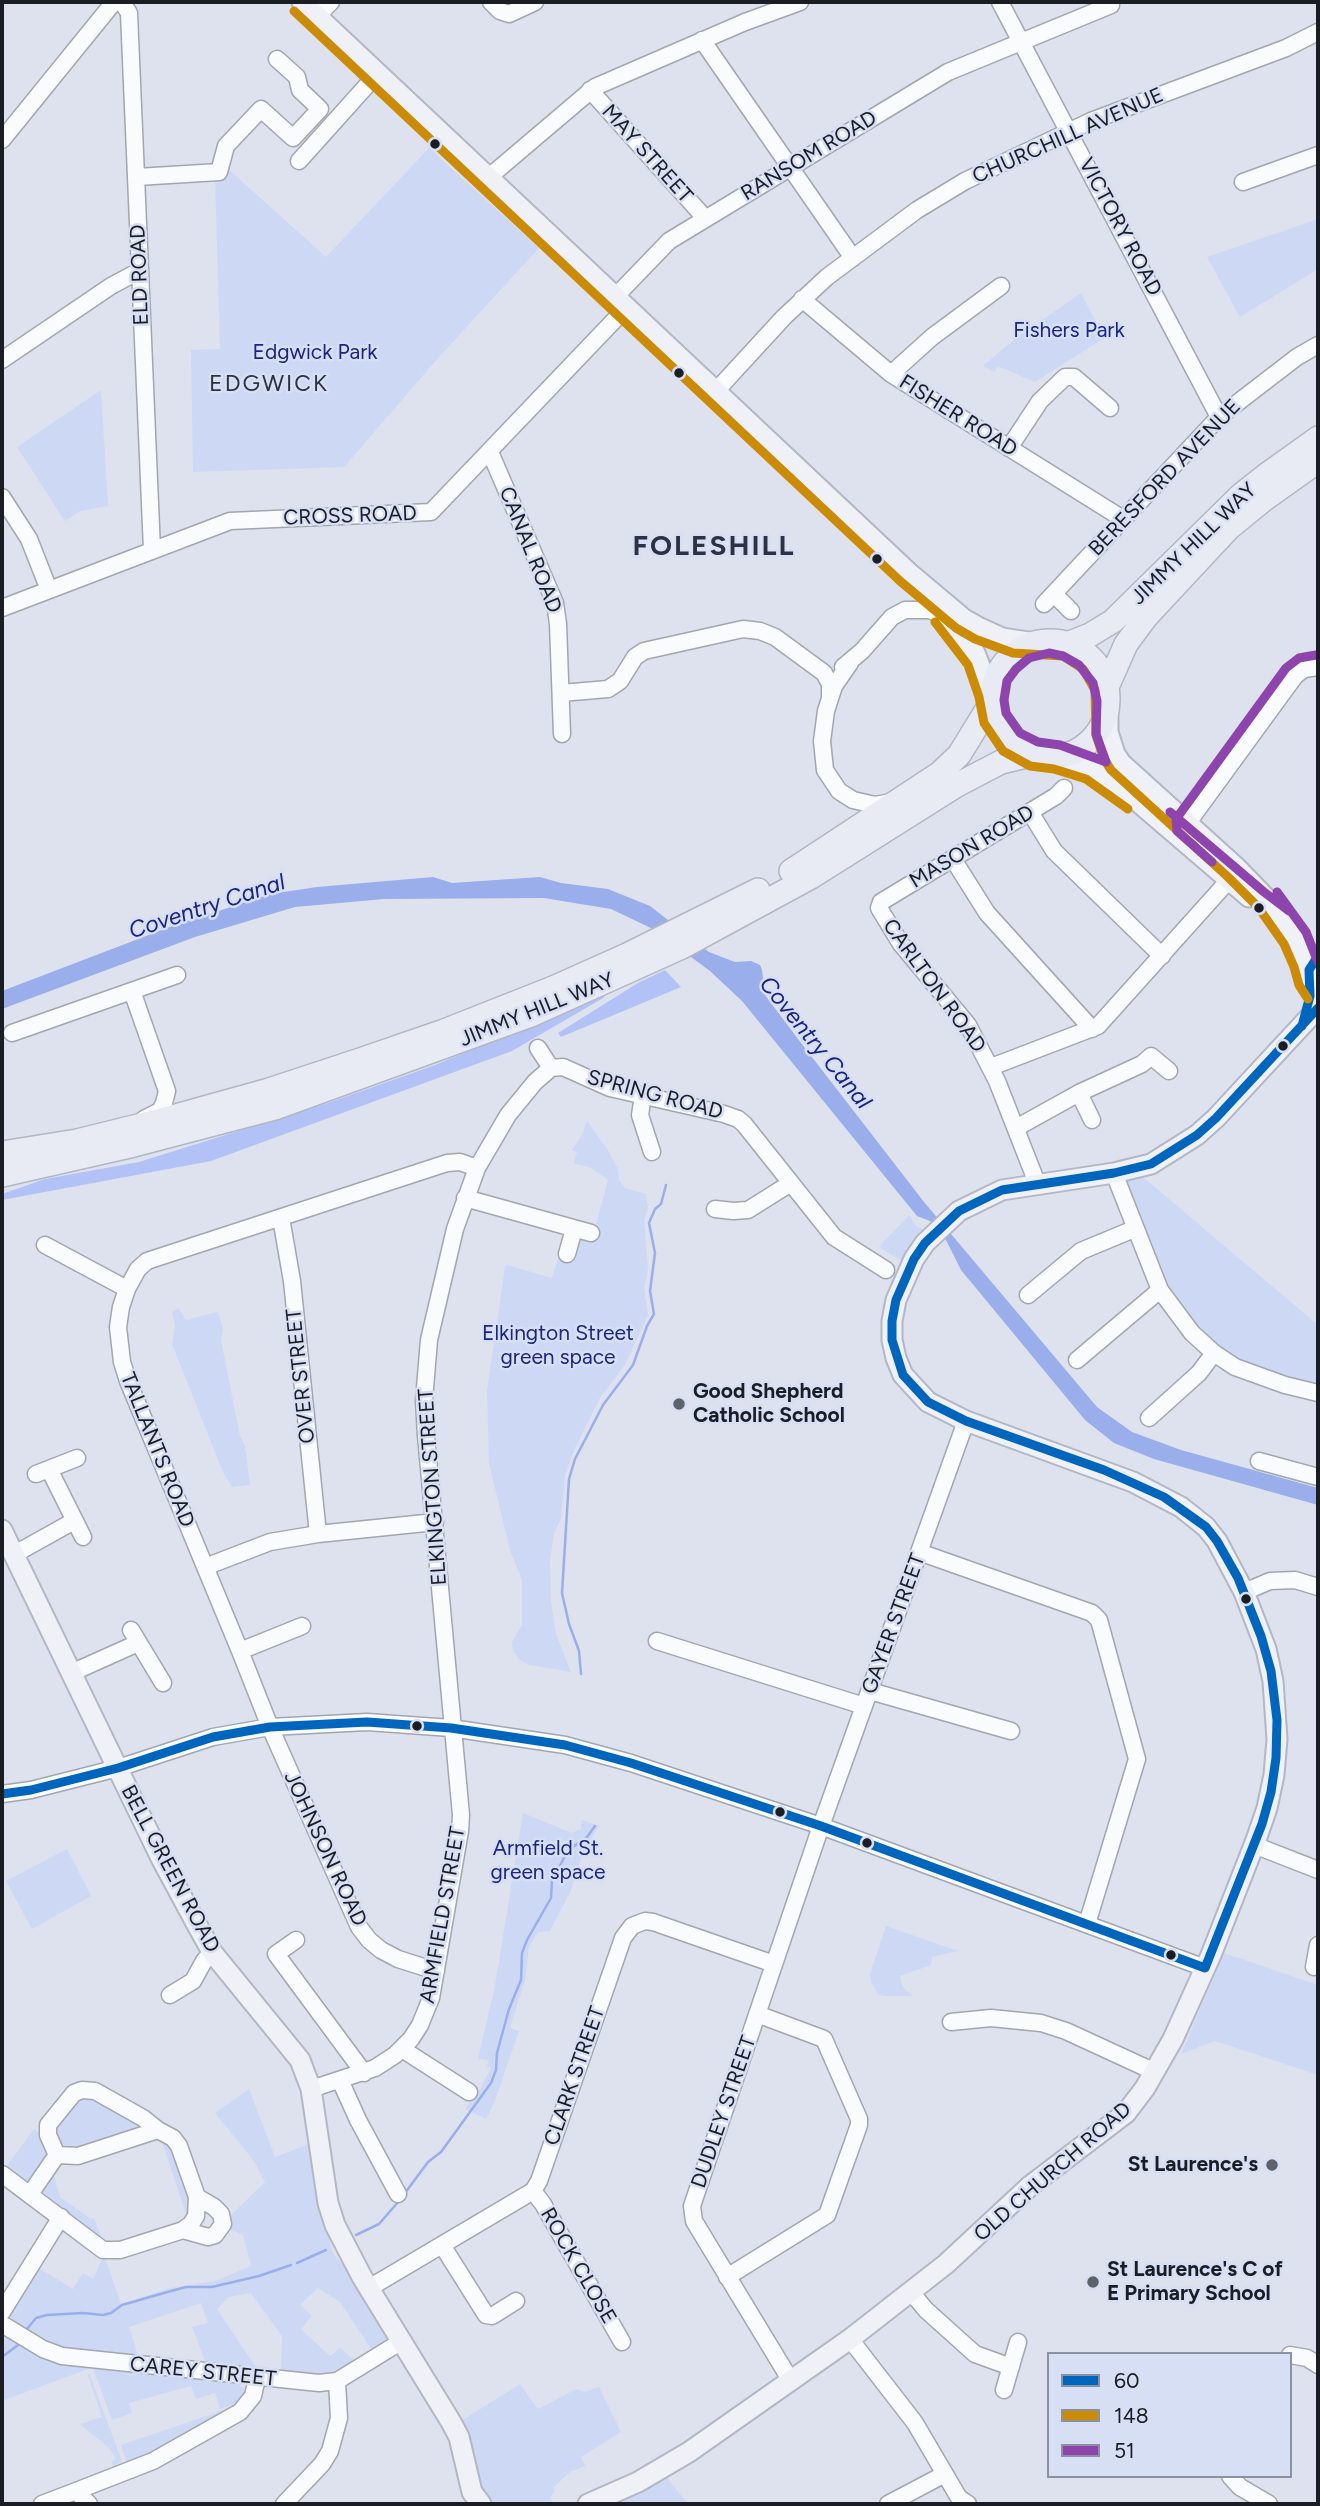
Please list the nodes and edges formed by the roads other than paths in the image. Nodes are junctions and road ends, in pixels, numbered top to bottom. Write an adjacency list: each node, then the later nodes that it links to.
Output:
1 (114, 2): 18 (street)
2 (122, 2): 22 (street, ELD ROAD)
3 (302, 2): 10 (main road)
4 (491, 2): 5 (street)
5 (535, 2)
6 (800, 2): 9 (street)
7 (1000, 2): 13 (street, VICTORY ROAD)
8 (1111, 5): 13 (street, RANSOM ROAD)
9 (768, 7): 12 (street)
10 (324, 9): 15 (main road)
11 (1318, 32): 17 (street, CHURCHILL AVENUE)
12 (702, 40): 16 (street); 21 (street)
13 (1021, 41): 17 (street, VICTORY ROAD); 21 (street, RANSOM ROAD)
14 (277, 59): 22 (street)
15 (377, 73): 20 (street); 23 (main road)
16 (590, 90): 23 (street); 25 (street, MAY STREET)
17 (1069, 131): 26 (street, CHURCHILL AVENUE); 36 (street, VICTORY ROAD)
18 (2, 140)
19 (1318, 155): 24 (street)
20 (299, 161)
21 (790, 168): 25 (street, RANSOM ROAD); 26 (street)
22 (137, 177): 27 (street, ELD ROAD)
23 (489, 177): 30 (main road)
24 (1243, 182)
25 (705, 218): 30 (street, RANSOM ROAD)
26 (853, 258): 29 (street, CHURCHILL AVENUE)
27 (139, 271): 32 (street); 43 (street, ELD ROAD)
28 (1001, 286): 33 (street)
29 (802, 299): 33 (street, FISHER ROAD); 34 (street, CHURCHILL AVENUE)
30 (621, 303): 34 (main road); 39 (street, CROSS ROAD)
31 (1318, 345): 36 (street, BERESFORD AVENUE)
32 (2, 360)
33 (891, 374): 38 (street, FISHER ROAD)
34 (716, 391): 44 (main road)
35 (1099, 406): 38 (street)
36 (1219, 417): 42 (street, BERESFORD AVENUE)
37 (1318, 438): 50 (highway, JIMMY HILL WAY)
38 (1009, 448): 42 (street, FISHER ROAD)
39 (490, 452): 43 (street, CROSS ROAD); 54 (street, CANAL ROAD)
40 (1318, 461): 56 (highway, JIMMY HILL WAY)
41 (2, 497): 45 (street)
42 (1123, 519): 47 (street, BERESFORD AVENUE)
43 (152, 550): 45 (street, CROSS ROAD)
44 (908, 572): 48 (main road); 49 (main road)
45 (49, 590): 46 (street, CROSS ROAD)
46 (2, 608)
47 (1070, 611)
48 (948, 619): 51 (street); 57 (main road)
49 (1035, 643): 50 (highway); 57 (highway)
50 (1067, 644): 56 (highway)
51 (850, 663): 53 (street); 55 (street)
52 (1318, 667): 64 (street)
53 (824, 673): 54 (street); 55 (street)
54 (561, 693): 58 (street, CANAL ROAD)
55 (830, 697): 62 (street)
56 (1108, 697): 60 (highway); 64 (main road)
57 (991, 698): 59 (highway); 62 (highway, JIMMY HILL WAY)
58 (562, 734)
59 (1034, 754): 60 (highway); 69 (highway, JIMMY HILL WAY)
60 (1057, 757): 66 (main road)
61 (1064, 788): 63 (street, MASON ROAD)
62 (908, 796): 69 (highway, JIMMY HILL WAY)
63 (1030, 812): 65 (street, MASON ROAD); 73 (street)
64 (1187, 824): 68 (main road)
65 (953, 859): 67 (street, MASON ROAD); 80 (street)
66 (1229, 880): 68 (main road); 73 (street)
67 (879, 905): 83 (street, CARLTON ROAD)
68 (1282, 921): 70 (main road)
69 (696, 931): 72 (highway, JIMMY HILL WAY)
70 (1295, 938): 71 (main road); 76 (main road)
71 (1318, 949)
72 (655, 951): 89 (highway, JIMMY HILL WAY); 97 (highway, JIMMY HILL WAY)
73 (1162, 956): 80 (street)
74 (1318, 956): 76 (main road)
75 (177, 975): 77 (street)
76 (1312, 983): 79 (main road)
77 (132, 991): 81 (street); 86 (street)
78 (1318, 1008): 79 (main road, OLD CHURCH ROAD)
79 (1302, 1026): 96 (main road, OLD CHURCH ROAD)
80 (1093, 1029): 83 (street)
81 (12, 1033)
82 (538, 1048): 84 (street)
83 (991, 1067): 91 (street, CARLTON ROAD)
84 (551, 1068): 88 (street, SPRING ROAD); 95 (street, ELKINGTON STREET)
85 (1169, 1071): 87 (street)
86 (167, 1091): 89 (street, JIMMY HILL WAY); 92 (street, JIMMY HILL WAY)
87 (1079, 1093): 90 (street); 91 (street)
88 (643, 1096): 93 (street); 98 (street, SPRING ROAD)
89 (223, 1103): 92 (highway, JIMMY HILL WAY)
90 (1091, 1120)
91 (1016, 1128): 99 (street, CARLTON ROAD)
92 (88, 1138): 94 (highway, JIMMY HILL WAY)
93 (652, 1152)
94 (2, 1153)
95 (477, 1168): 100 (street, ELKINGTON STREET); 102 (street, TALLANTS ROAD)
96 (1114, 1174): 99 (main road, OLD CHURCH ROAD); 104 (street)
97 (2, 1175)
98 (791, 1183): 101 (street); 108 (street, SPRING ROAD)
99 (1037, 1183): 116 (main road, OLD CHURCH ROAD)
100 (465, 1198): 103 (street); 121 (street, ELKINGTON STREET)
101 (715, 1209)
102 (281, 1218): 109 (street, TALLANTS ROAD); 123 (street, OVER STREET)
103 (574, 1228): 105 (street); 107 (street)
104 (1134, 1229): 110 (street); 111 (street)
105 (591, 1233)
106 (46, 1245): 109 (street)
107 (567, 1254)
108 (886, 1270)
109 (127, 1289): 127 (street, TALLANTS ROAD)
110 (1160, 1290): 112 (street); 113 (street)
111 (1028, 1295)
112 (1214, 1353): 114 (street); 115 (street)
113 (1077, 1360)
114 (1318, 1393)
115 (1150, 1419)
116 (966, 1421): 125 (street, GAYER STREET); 129 (main road, OLD CHURCH ROAD)
117 (77, 1458): 120 (street)
118 (1259, 1461): 119 (street)
119 (1318, 1476)
120 (74, 1521): 124 (street); 126 (street)
121 (435, 1522): 123 (street); 137 (street, ELKINGTON STREET)
122 (2, 1530): 126 (main road, BELL GREEN ROAD)
123 (318, 1534): 127 (street)
124 (83, 1537)
125 (919, 1552): 135 (street, GAYER STREET); 144 (street)
126 (13, 1556): 133 (main road, BELL GREEN ROAD)
127 (205, 1567): 132 (street, TALLANTS ROAD)
128 (1318, 1587): 129 (street)
129 (1244, 1592): 142 (main road, OLD CHURCH ROAD)
130 (302, 1626): 132 (street)
131 (657, 1641): 135 (street)
132 (240, 1651): 136 (street, TALLANTS ROAD)
133 (71, 1674): 134 (street); 139 (main road, BELL GREEN ROAD)
134 (163, 1683)
135 (867, 1699): 138 (street); 141 (street, GAYER STREET)
136 (270, 1727): 137 (street); 139 (street); 151 (street, JOHNSON ROAD)
137 (452, 1728): 141 (street); 151 (street, ARMFIELD STREET)
138 (1010, 1731)
139 (118, 1768): 140 (street); 147 (main road, BELL GREEN ROAD)
140 (2, 1794)
141 (821, 1826): 144 (street); 148 (street, DUDLEY STREET)
142 (1254, 1845): 143 (street); 150 (main road, OLD CHURCH ROAD)
143 (1318, 1870)
144 (1087, 1924): 150 (street)
145 (296, 1940): 157 (street)
146 (1318, 1945): 149 (street)
147 (212, 1952): 152 (street); 159 (main road, BELL GREEN ROAD)
148 (774, 1964): 153 (street, DUDLEY STREET); 164 (street, CLARK STREET)
149 (1312, 1967)
150 (1205, 1968): 156 (main road, OLD CHURCH ROAD)
151 (436, 1971): 155 (street, ARMFIELD STREET)
152 (170, 1995)
153 (757, 2014): 171 (street, DUDLEY STREET); 171 (street)
154 (951, 2022): 156 (street)
155 (402, 2049): 157 (street, ARMFIELD STREET); 160 (street)
156 (1155, 2072): 173 (main road, OLD CHURCH ROAD)
157 (364, 2073): 158 (street, ARMFIELD STREET)
158 (340, 2080): 159 (street, ARMFIELD STREET); 166 (street)
159 (311, 2089): 172 (main road, BELL GREEN ROAD)
160 (469, 2092)
161 (158, 2130): 162 (street); 162 (street); 167 (street)
162 (57, 2155): 165 (street)
163 (2, 2174): 165 (street)
164 (533, 2191): 170 (street); 180 (street, ROCK CLOSE)
165 (30, 2194): 168 (street)
166 (398, 2194)
167 (197, 2197): 169 (street); 169 (street)
168 (61, 2217): 169 (street); 174 (street)
169 (183, 2230)
170 (442, 2245): 172 (street); 175 (street)
171 (727, 2277): 187 (street, DUDLEY STREET)
172 (369, 2288): 179 (main road, BELL GREEN ROAD)
173 (911, 2292): 178 (main road, OLD CHURCH ROAD); 184 (street)
174 (7, 2293): 176 (street)
175 (516, 2301)
176 (2, 2312)
177 (2, 2324): 185 (street, CAREY STREET)
178 (850, 2339): 187 (main road, OLD CHURCH ROAD); 190 (street)
179 (402, 2341): 186 (street); 189 (main road, BELL GREEN ROAD)
180 (622, 2342)
181 (1018, 2342): 184 (street)
182 (1292, 2355): 183 (street)
183 (1318, 2365)
184 (1011, 2367): 188 (street)
185 (257, 2378): 186 (street, CAREY STREET); 192 (street)
186 (337, 2381): 195 (street)
187 (791, 2381): 198 (main road, OLD CHURCH ROAD)
188 (1004, 2390)
189 (466, 2461): 196 (main road, BELL GREEN ROAD); 197 (main road, BELL GREEN ROAD)
190 (945, 2474): 199 (street); 200 (street)
191 (1232, 2478): 201 (street)
192 (76, 2491): 193 (street); 194 (street)
193 (42, 2504)
194 (89, 2504)
195 (284, 2504)
196 (462, 2504)
197 (481, 2504)
198 (588, 2504)
199 (888, 2504)
200 (968, 2504)
201 (1269, 2504)

